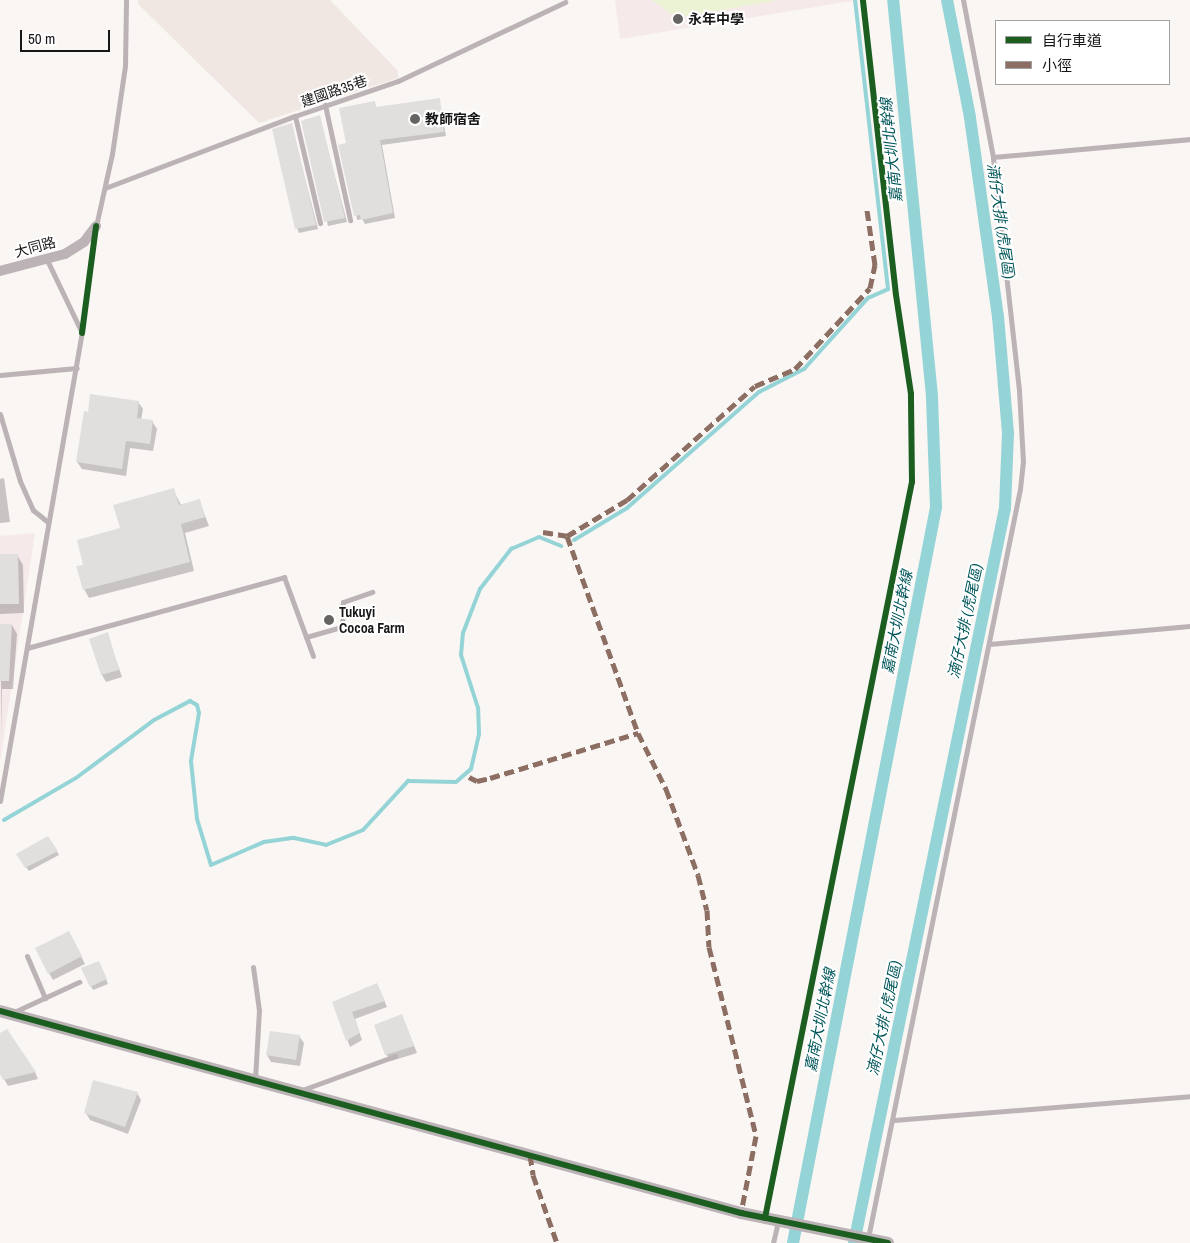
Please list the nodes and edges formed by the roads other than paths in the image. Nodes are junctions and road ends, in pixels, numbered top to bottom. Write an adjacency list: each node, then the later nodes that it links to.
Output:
1 (126, 0): 8 (lane)
2 (963, 0): 7 (lane)
3 (564, 2): 4 (lane, 建國路35巷)
4 (325, 105): 5 (lane, 建國路35巷); 9 (lane)
5 (295, 116): 8 (lane, 建國路35巷); 10 (lane)
6 (1190, 139): 7 (lane)
7 (993, 157): 21 (lane)
8 (105, 188): 11 (lane)
9 (350, 220)
10 (320, 223)
11 (96, 226): 12 (street, 大同路)
12 (46, 258): 13 (street, 大同路); 14 (lane)
13 (0, 271)
14 (77, 368): 15 (lane); 17 (lane)
15 (0, 375)
16 (0, 414): 17 (lane)
17 (48, 522): 22 (lane)
18 (372, 592): 20 (lane)
19 (1190, 626): 21 (lane)
20 (306, 637): 22 (lane); 23 (lane)
21 (989, 644): 34 (lane)
22 (27, 648): 24 (lane)
23 (312, 656)
24 (0, 801)
25 (27, 956): 28 (lane)
26 (253, 967): 31 (lane)
27 (79, 982): 28 (lane)
28 (45, 998): 29 (lane)
29 (5, 1012): 31 (street)
30 (395, 1056): 32 (lane)
31 (255, 1079): 32 (street)
32 (297, 1092): 35 (street)
33 (1190, 1096): 34 (lane)
34 (894, 1120): 36 (lane)
35 (778, 1221): 36 (street); 37 (lane)
36 (867, 1239): 38 (street)
37 (773, 1243)
38 (888, 1243)

